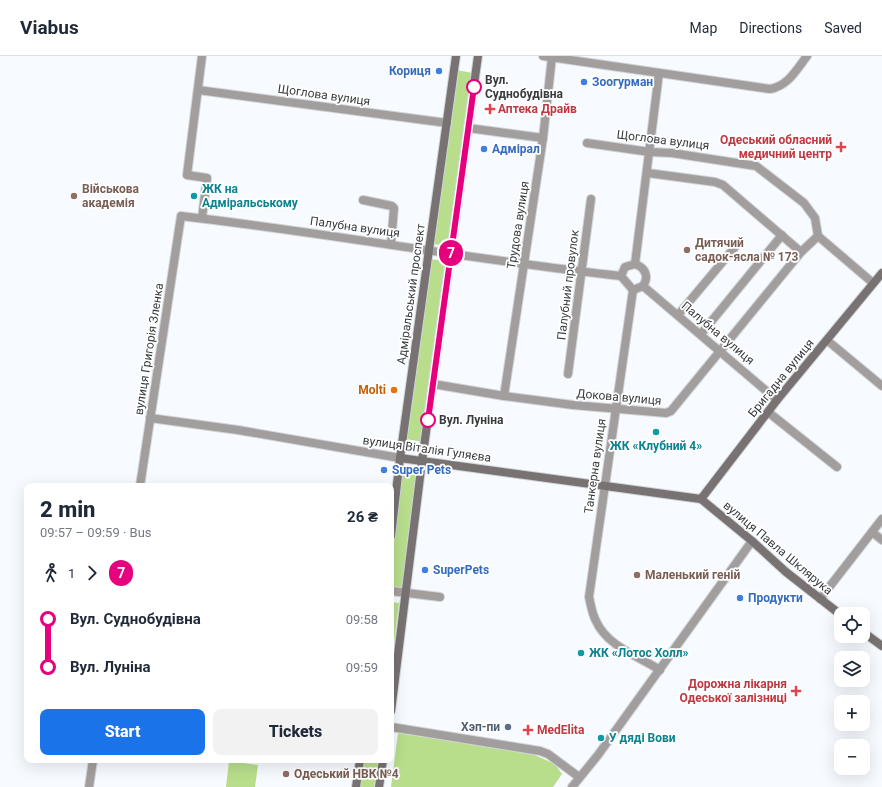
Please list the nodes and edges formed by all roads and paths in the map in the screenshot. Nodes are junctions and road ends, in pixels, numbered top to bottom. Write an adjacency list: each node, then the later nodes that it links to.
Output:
1 (202, 56): 7 (street)
2 (456, 56): 8 (main road, Адміральський проспект)
3 (478, 56): 9 (main road)
4 (548, 56): 6 (street); 10 (street, Трудова вулиця)
5 (807, 56): 6 (street)
6 (659, 73): 12 (street)
7 (198, 90): 8 (street, Щоглова вулиця); 17 (street)
8 (447, 123): 22 (main road, Адміральський проспект)
9 (468, 128): 10 (street); 24 (main road)
10 (543, 138): 25 (street, Трудова вулиця)
11 (588, 143): 12 (street, Щоглова вулиця)
12 (650, 152): 13 (street); 19 (street, Щоглова вулиця)
13 (648, 173): 18 (street); 26 (street)
14 (591, 199): 27 (street, Палубний провулок)
15 (363, 200): 20 (street)
16 (181, 216): 17 (street, Палубна вулиця); 44 (street, вулиця Григорія Зленка)
17 (202, 218): 20 (street, Палубна вулиця)
18 (782, 235): 23 (street); 34 (street)
19 (818, 236): 23 (street, Докова вулиця); 30 (street)
20 (391, 244): 22 (street, Палубна вулиця)
21 (735, 247): 33 (street)
22 (429, 250): 24 (street, Палубна вулиця); 45 (main road, Адміральський проспект)
23 (801, 252): 36 (street, Докова вулиця)
24 (451, 253): 25 (street, Палубна вулиця); 38 (main road)
25 (524, 264): 27 (street, Палубна вулиця); 40 (street, Трудова вулиця)
26 (635, 264): 29 (street); 31 (street)
27 (582, 272): 29 (street, Палубна вулиця); 37 (street, Палубний провулок)
28 (882, 273): 30 (main road, Бригадна вулиця)
29 (621, 276): 32 (street)
30 (873, 284): 35 (main road, Бригадна вулиця)
31 (643, 286): 32 (street); 33 (street, Палубна вулиця)
32 (633, 290): 42 (street, Танкерна вулиця)
33 (678, 315): 34 (street, Палубна вулиця)
34 (701, 334): 36 (street, Палубна вулиця)
35 (828, 341): 39 (street); 41 (main road, Бригадна вулиця)
36 (721, 352): 41 (street, Палубна вулиця); 42 (street, Докова вулиця)
37 (568, 374)
38 (433, 384): 40 (street, Докова вулиця); 46 (main road)
39 (882, 386)
40 (504, 396): 42 (street, Докова вулиця)
41 (778, 400): 43 (main road, Бригадна вулиця)
42 (616, 408): 49 (street, Танкерна вулиця)
43 (768, 412): 47 (street); 50 (main road, Бригадна вулиця)
44 (150, 418): 45 (street, вулиця Віталія Гуляєва); 48 (street, вулиця Григорія Зленка)
45 (400, 458): 46 (main road, вулиця Віталія Гуляєва); 51 (main road, Адміральський проспект)
46 (422, 461): 49 (main road, вулиця Віталія Гуляєва); 57 (main road)
47 (837, 467)
48 (140, 483)
49 (604, 485): 50 (main road, вулиця Віталія Гуляєва); 63 (street, Танкерна вулиця)
50 (701, 499): 55 (main road, вулиця Павла Шклярука)
51 (394, 510)
52 (882, 518): 53 (street)
53 (872, 532): 54 (street); 59 (street)
54 (882, 540)
55 (752, 541): 59 (main road, вулиця Павла Шклярука); 63 (street)
56 (394, 591): 57 (street)
57 (406, 592): 58 (street); 64 (main road)
58 (440, 597)
59 (820, 599): 60 (main road, вулиця Павла Шклярука)
60 (834, 610)
61 (870, 637): 62 (main road)
62 (882, 646)
63 (660, 670): 69 (street)
64 (394, 687)
65 (394, 727): 69 (street)
66 (93, 763): 70 (street)
67 (360, 763): 71 (main road)
68 (383, 763): 72 (main road)
69 (578, 777): 73 (street)
70 (89, 787)
71 (356, 787)
72 (379, 787)
73 (572, 787)

